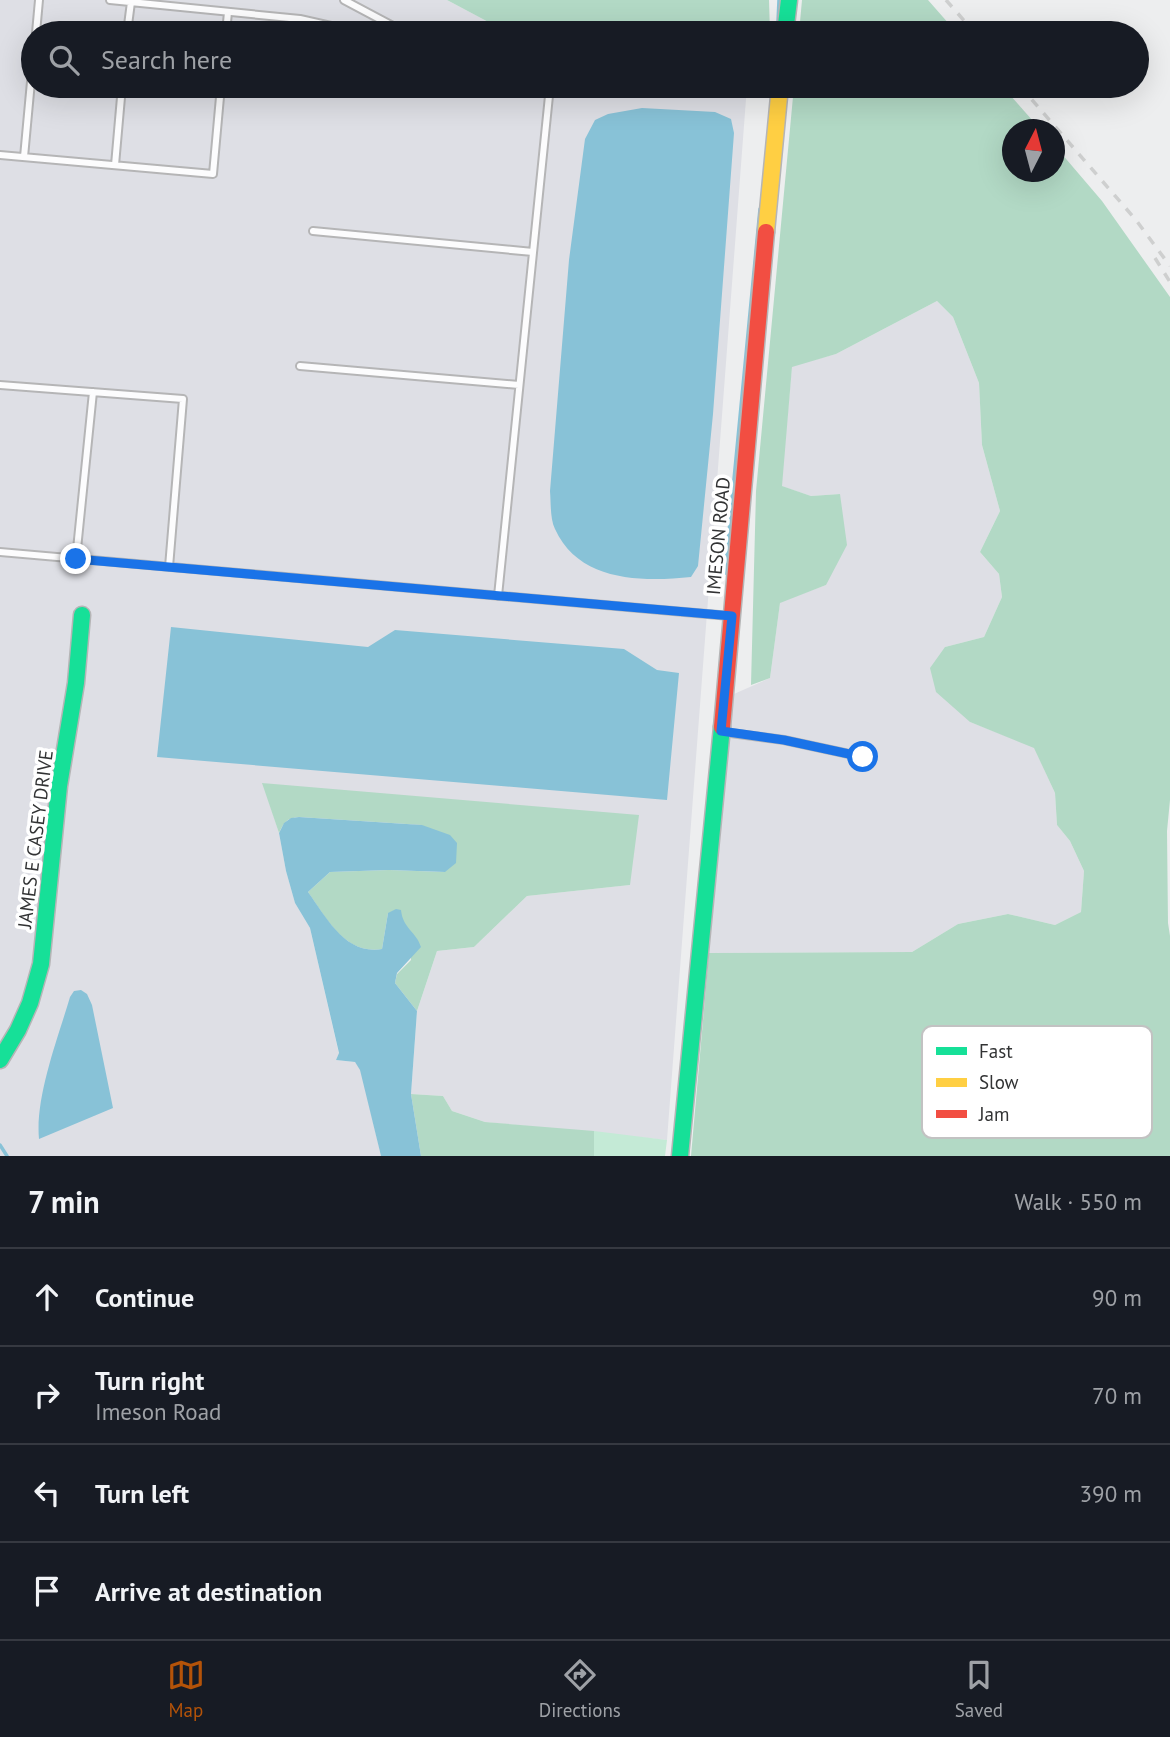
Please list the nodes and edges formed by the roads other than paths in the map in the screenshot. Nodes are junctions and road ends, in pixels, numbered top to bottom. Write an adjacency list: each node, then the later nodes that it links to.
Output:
1 (39, 0): 7 (lane)
2 (110, 0): 5 (lane)
3 (344, 0): 11 (lane)
4 (789, 0): 12 (street)
5 (131, 2): 6 (lane); 8 (lane)
6 (228, 12): 9 (lane); 10 (lane)
7 (37, 21)
8 (129, 21)
9 (227, 21)
10 (309, 21)
11 (383, 21)
12 (786, 21)
13 (29, 98): 19 (lane)
14 (121, 98): 20 (lane)
15 (220, 98): 20 (lane)
16 (549, 98): 22 (lane)
17 (779, 98): 32 (street, IMESON ROAD)
18 (0, 155): 19 (lane)
19 (24, 157): 20 (lane)
20 (115, 165)
21 (313, 232): 22 (lane)
22 (533, 252): 24 (lane)
23 (300, 366): 24 (lane)
24 (519, 385): 30 (lane)
25 (0, 387): 26 (lane)
26 (93, 393): 28 (lane); 29 (lane)
27 (0, 552): 28 (lane)
28 (76, 559): 29 (lane)
29 (169, 567): 30 (lane)
30 (498, 596): 32 (lane)
31 (82, 615): 35 (street, JAMES E CASEY DRIVE)
32 (732, 616): 33 (street, IMESON ROAD)
33 (721, 731): 34 (lane); 36 (street, IMESON ROAD)
34 (863, 757)
35 (0, 1060)
36 (680, 1156)

